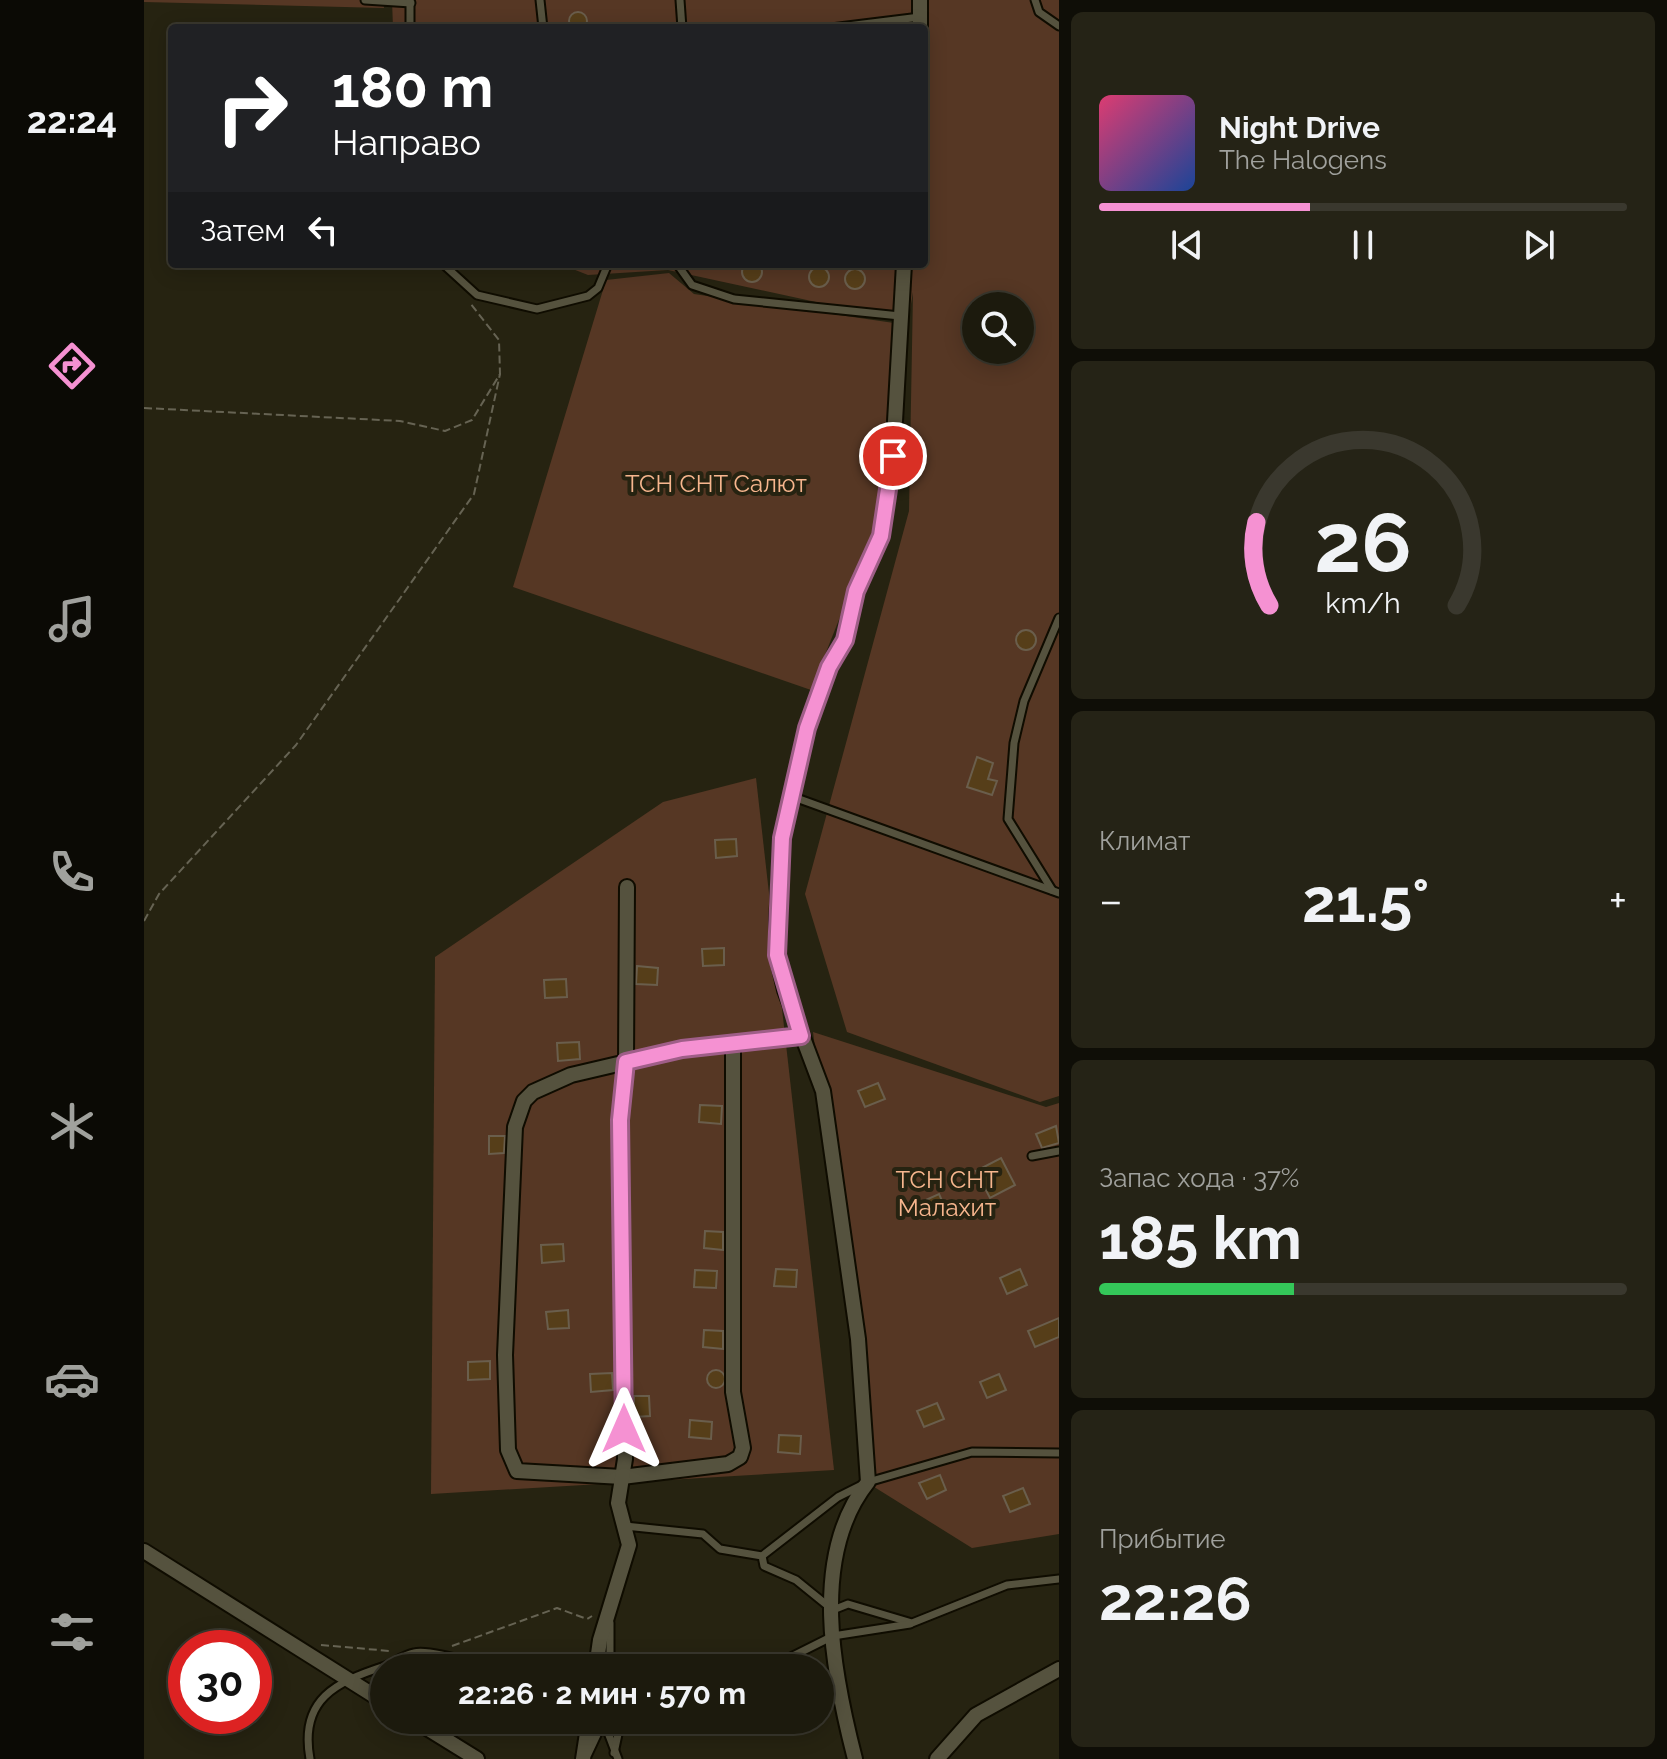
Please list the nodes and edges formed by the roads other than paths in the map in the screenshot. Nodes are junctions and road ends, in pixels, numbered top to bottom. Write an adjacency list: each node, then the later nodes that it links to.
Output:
1 (365, 0): 6 (lane)
2 (540, 0): 9 (lane)
3 (680, 0): 10 (lane)
4 (920, 0): 7 (street)
5 (1035, 0): 12 (lane)
6 (410, 2): 8 (lane)
7 (920, 22): 11 (lane)
8 (410, 24)
9 (543, 24)
10 (682, 24)
11 (890, 24)
12 (1059, 26)
13 (447, 268): 14 (lane)
14 (606, 268)
15 (680, 268): 17 (lane)
16 (904, 268): 17 (street)
17 (900, 316): 19 (street)
18 (1059, 618): 21 (lane)
19 (791, 796): 21 (lane); 22 (street)
20 (627, 887): 24 (street)
21 (1055, 892)
22 (801, 1036): 23 (street); 29 (street)
23 (733, 1045): 24 (street); 28 (street)
24 (626, 1062): 28 (street); 28 (street)
25 (1059, 1151): 26 (lane)
26 (1032, 1156)
27 (1059, 1453): 29 (lane)
28 (622, 1477): 30 (street)
29 (868, 1482): 32 (lane); 35 (street)
30 (625, 1526): 32 (lane); 34 (street)
31 (144, 1551): 43 (street)
32 (762, 1556): 35 (lane)
33 (1059, 1579): 36 (lane)
34 (611, 1605): 38 (street); 39 (lane)
35 (833, 1610): 36 (lane); 37 (street)
36 (912, 1623): 37 (lane)
37 (833, 1636): 40 (lane); 53 (street)
38 (599, 1654)
39 (610, 1654)
40 (797, 1654)
41 (1059, 1669): 54 (street)
42 (370, 1670): 43 (lane)
43 (348, 1679): 44 (street); 50 (lane)
44 (370, 1693)
45 (437, 1734): 51 (street)
46 (595, 1734): 52 (street)
47 (606, 1734): 49 (lane)
48 (619, 1734): 49 (lane)
49 (616, 1757)
50 (310, 1759)
51 (477, 1759)
52 (584, 1759)
53 (855, 1759)
54 (937, 1759)

